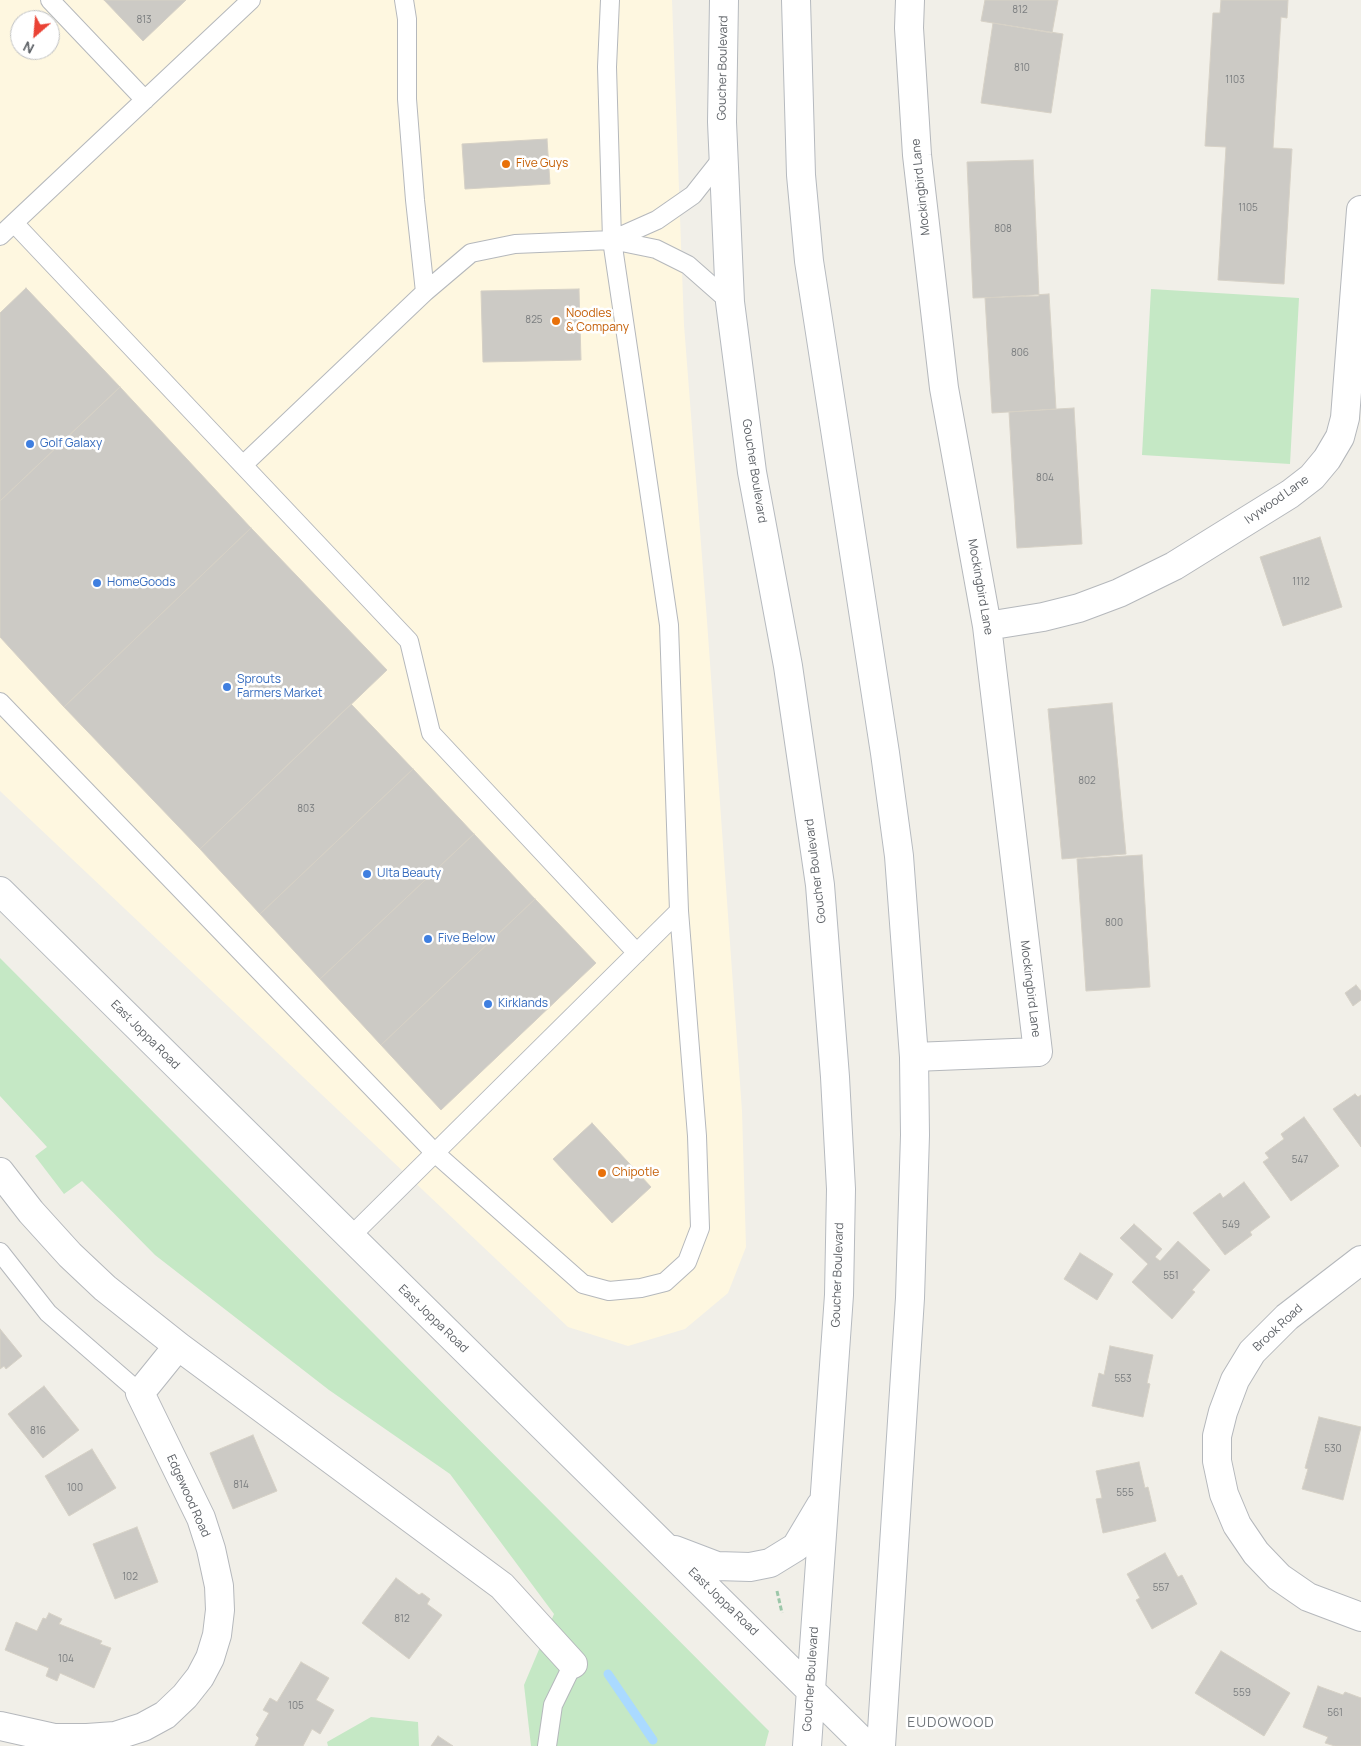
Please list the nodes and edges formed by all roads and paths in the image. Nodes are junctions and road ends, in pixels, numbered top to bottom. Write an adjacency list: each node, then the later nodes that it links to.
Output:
1 (50, 0): 8 (lane)
2 (251, 0): 8 (lane)
3 (404, 0): 14 (lane)
4 (610, 0): 13 (lane)
5 (724, 0): 9 (main road, Goucher Boulevard)
6 (796, 0): 22 (main road)
7 (910, 0): 17 (main road, Mockingbird Lane)
8 (145, 100): 11 (lane)
9 (723, 157): 13 (lane); 15 (main road, Goucher Boulevard)
10 (1361, 210): 17 (main road, Ivywood Lane)
11 (14, 223): 12 (lane); 16 (lane)
12 (0, 236)
13 (612, 240): 14 (lane); 15 (lane); 20 (lane)
14 (425, 292): 16 (lane)
15 (730, 302): 30 (main road, Goucher Boulevard)
16 (243, 465): 21 (lane)
17 (987, 626): 22 (main road, Mockingbird Lane)
18 (0, 702): 23 (lane)
19 (0, 891): 25 (main road, East Joppa Road)
20 (679, 911): 21 (lane); 23 (lane)
21 (637, 953): 23 (lane)
22 (914, 1057): 41 (main road)
23 (435, 1153): 25 (lane)
24 (0, 1172): 28 (main road)
25 (350, 1237): 31 (main road, East Joppa Road)
26 (0, 1252): 29 (lane)
27 (1361, 1260): 34 (main road, Brook Road)
28 (178, 1346): 29 (main road); 35 (main road)
29 (140, 1393): 37 (main road, Edgewood Road)
30 (824, 1500): 31 (main road); 36 (main road, Goucher Boulevard)
31 (666, 1546): 36 (main road, East Joppa Road)
32 (776, 1588): 33 (path)
33 (782, 1613)
34 (1361, 1617)
35 (572, 1664): 38 (lane)
36 (811, 1689): 39 (main road, Goucher Boulevard); 40 (main road, East Joppa Road)
37 (0, 1726)
38 (547, 1746)
39 (807, 1746)
40 (867, 1746)
41 (881, 1746)

